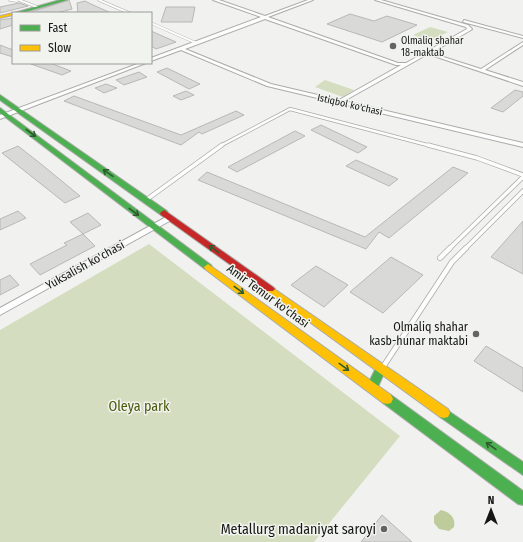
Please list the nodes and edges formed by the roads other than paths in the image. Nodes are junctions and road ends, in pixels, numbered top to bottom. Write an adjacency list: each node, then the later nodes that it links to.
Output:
1 (10, 0): 2 (lane)
2 (18, 0): 10 (lane)
3 (64, 0): 10 (main road)
4 (100, 0): 12 (lane)
5 (215, 0): 15 (street)
6 (311, 0): 15 (street)
7 (377, 0): 16 (street)
8 (433, 0): 9 (street)
9 (438, 2)
10 (37, 7): 11 (main road)
11 (18, 12)
12 (127, 12)
13 (12, 14): 14 (main road)
14 (0, 17)
15 (263, 17): 19 (street); 25 (street)
16 (440, 18): 18 (street); 22 (street)
17 (152, 23): 19 (lane)
18 (523, 37)
19 (196, 43): 21 (street)
20 (523, 43): 26 (street)
21 (182, 49): 23 (street); 29 (street, Istiqbol ko'chasi)
22 (428, 53): 25 (street); 26 (street)
23 (152, 60)
24 (141, 64): 30 (street)
25 (405, 64): 29 (street)
26 (482, 70): 27 (street)
27 (523, 84)
28 (0, 97): 30 (main road, Amir Temur ko'chasi)
29 (339, 102): 32 (street, Istiqbol ko'chasi)
30 (19, 110): 31 (street); 35 (main road, Amir Temur ko'chasi, one-way to 30)
31 (2, 114): 37 (main road, Amir Temur ko'chasi, one-way to 37)
32 (523, 144)
33 (523, 176): 35 (lane); 38 (lane)
34 (523, 192): 40 (lane)
35 (146, 200): 36 (main road, Amir Temur ko'chasi)
36 (171, 218): 37 (street, Yuksalish ko'chasi); 40 (main road, Amir Temur ko'chasi, one-way to 36)
37 (154, 227): 39 (street, Yuksalish ko'chasi); 41 (main road, Amir Temur ko'chasi, one-way to 41)
38 (440, 258)
39 (0, 312)
40 (381, 369): 41 (main road); 42 (main road, Amir Temur ko'chasi, one-way to 40)
41 (372, 388): 43 (main road, Amir Temur ko'chasi)
42 (523, 469)
43 (523, 499)

